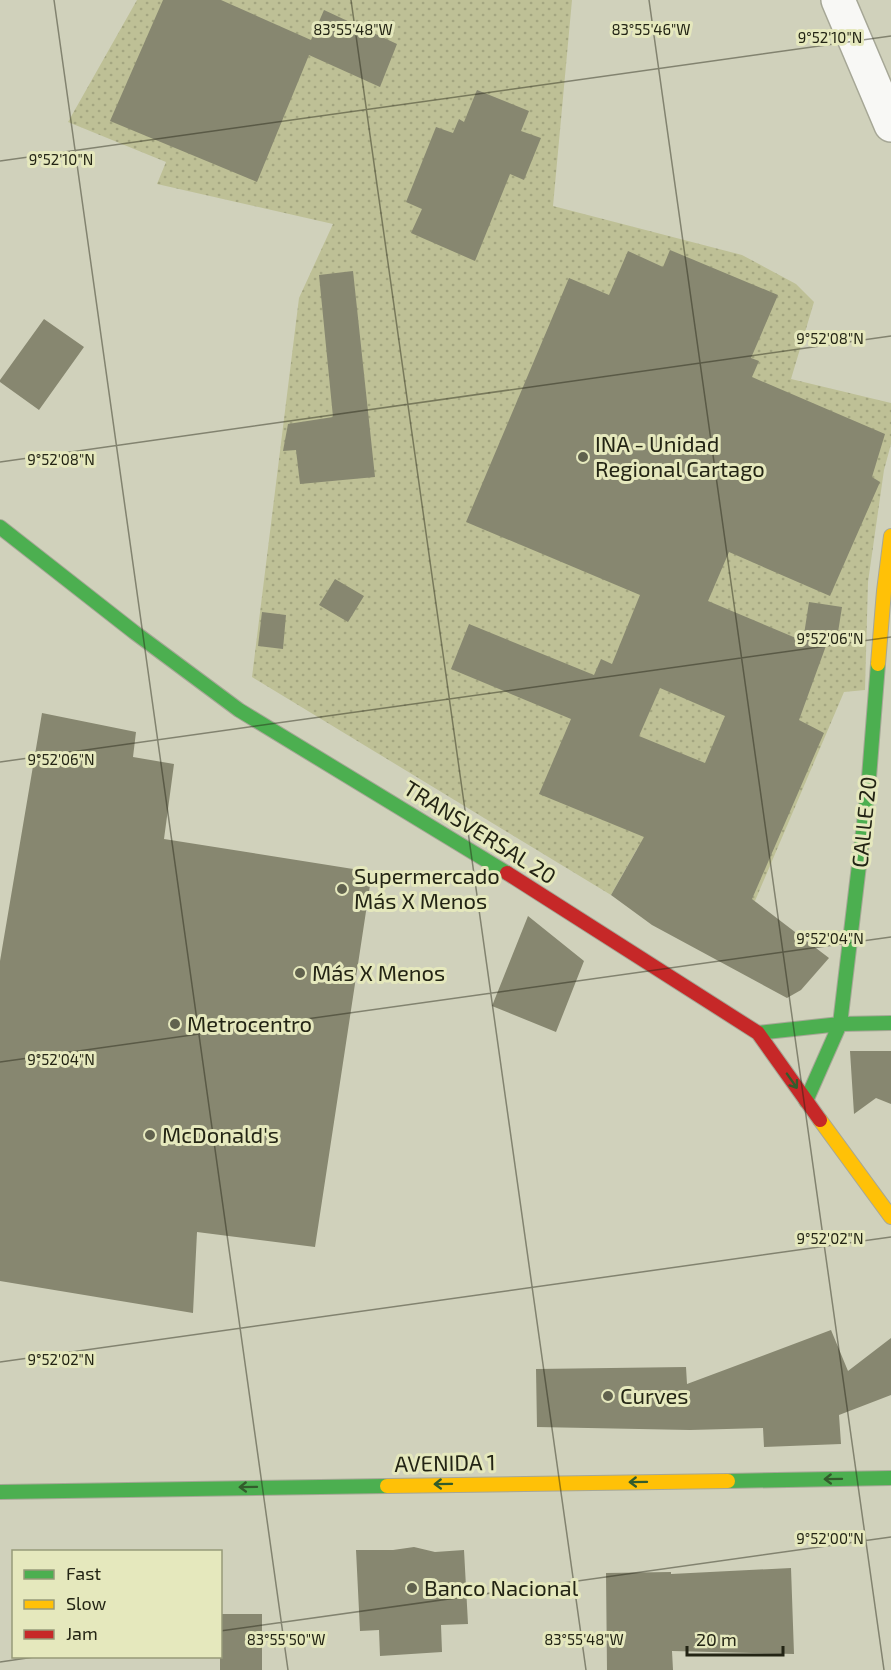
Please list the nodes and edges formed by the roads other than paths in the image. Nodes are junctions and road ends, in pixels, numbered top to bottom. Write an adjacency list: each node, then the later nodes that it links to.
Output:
1 (838, 0): 2 (street)
2 (891, 125)
3 (0, 527): 7 (street, TRANSVERSAL 20)
4 (891, 536): 6 (street, CALLE 20)
5 (891, 1023): 6 (street)
6 (840, 1024): 7 (street); 8 (street, CALLE 20)
7 (758, 1033): 8 (street, TRANSVERSAL 20, one-way to 8)
8 (806, 1101): 9 (street, TRANSVERSAL 20)
9 (891, 1217)
10 (891, 1478): 11 (street, AVENIDA 1, one-way to 11)
11 (0, 1492)

